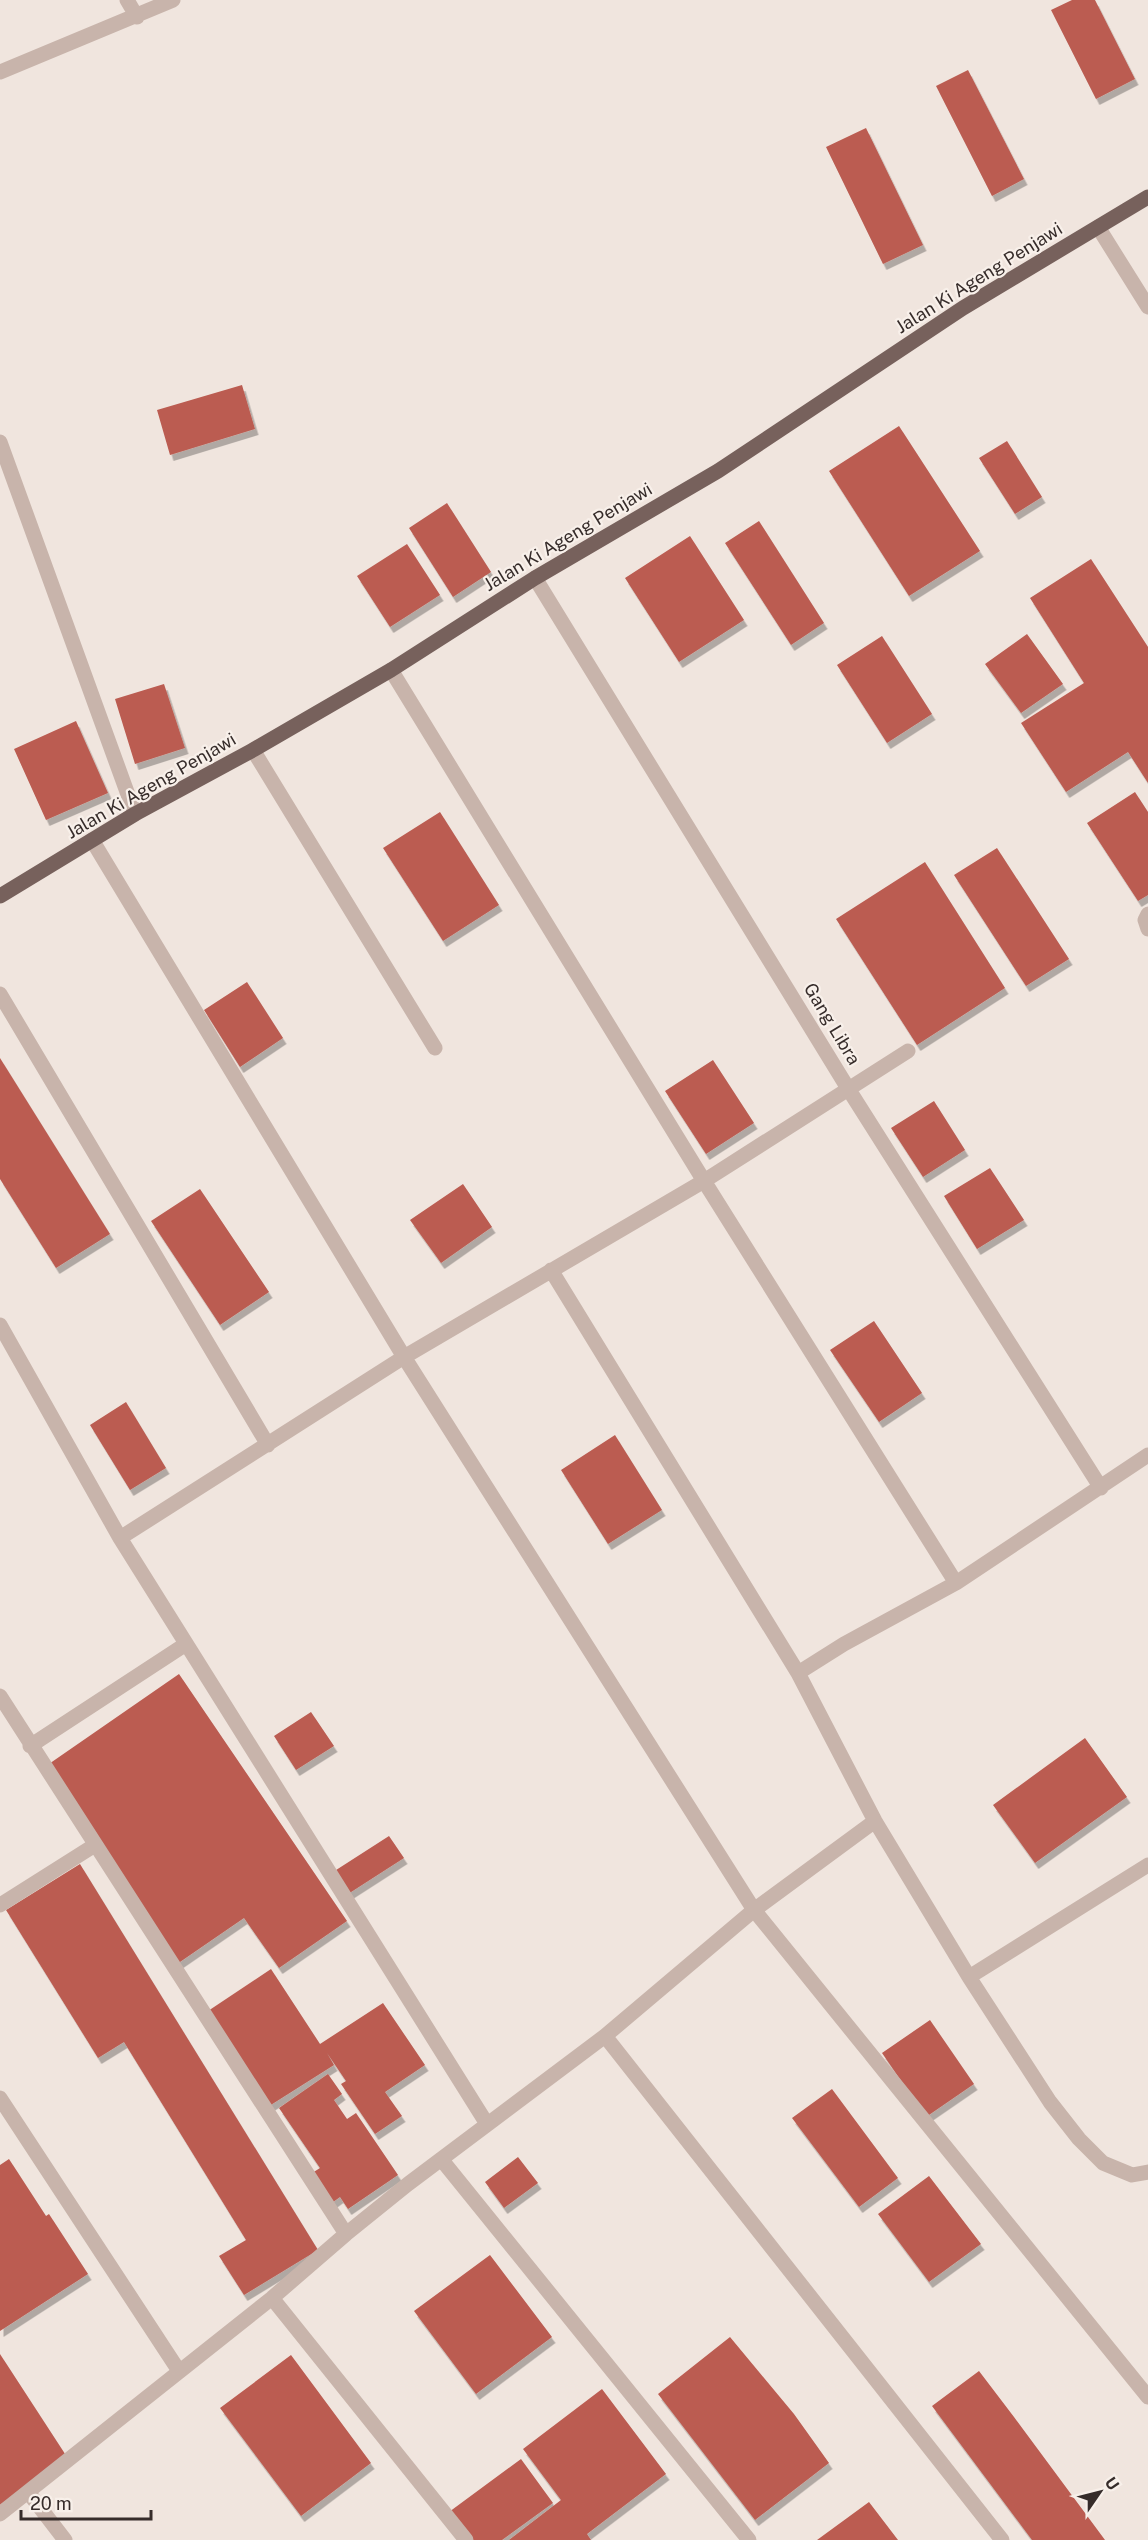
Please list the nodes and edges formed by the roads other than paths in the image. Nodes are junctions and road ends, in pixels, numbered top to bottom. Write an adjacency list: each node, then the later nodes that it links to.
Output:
1 (127, 0): 3 (street)
2 (173, 0): 3 (street)
3 (137, 16): 4 (street)
4 (0, 72)
5 (1148, 197): 6 (main road, Jalan Ki Ageng Penjawi)
6 (1098, 227): 7 (street); 9 (main road, Jalan Ki Ageng Penjawi)
7 (1148, 307)
8 (0, 442): 12 (street)
9 (535, 578): 10 (main road, Jalan Ki Ageng Penjawi); 20 (street, Gang Libra)
10 (391, 670): 11 (main road, Jalan Ki Ageng Penjawi); 21 (street)
11 (254, 750): 12 (main road, Jalan Ki Ageng Penjawi); 18 (street)
12 (135, 814): 13 (main road, Jalan Ki Ageng Penjawi)
13 (92, 840): 14 (main road, Jalan Ki Ageng Penjawi); 24 (street)
14 (0, 896)
15 (1148, 914): 16 (street)
16 (1148, 929)
17 (0, 994): 25 (street)
18 (435, 1048)
19 (908, 1051): 20 (street)
20 (849, 1090): 21 (street); 27 (street, Gang Libra)
21 (704, 1181): 22 (street); 29 (street)
22 (551, 1270): 24 (street); 31 (street)
23 (0, 1325): 28 (street)
24 (404, 1357): 25 (street); 38 (street)
25 (268, 1445): 28 (street)
26 (1148, 1455): 27 (street)
27 (1101, 1488): 29 (street)
28 (120, 1538): 30 (street)
29 (956, 1583): 31 (street)
30 (186, 1644): 33 (street); 42 (street)
31 (798, 1673): 34 (street)
32 (0, 1696): 33 (street)
33 (30, 1746): 35 (street)
34 (875, 1821): 38 (street); 39 (street)
35 (95, 1845): 37 (street); 45 (street)
36 (1148, 1865): 39 (street)
37 (0, 1905)
38 (754, 1910): 40 (street); 48 (street)
39 (969, 1977): 44 (street)
40 (605, 2036): 42 (street); 54 (street)
41 (0, 2099): 47 (street)
42 (486, 2124): 43 (street)
43 (441, 2159): 45 (street); 53 (street)
44 (1148, 2172)
45 (346, 2234): 46 (street)
46 (273, 2298): 47 (street); 52 (street)
47 (179, 2371): 49 (street)
48 (1148, 2397)
49 (28, 2492): 50 (street); 51 (street)
50 (0, 2514)
51 (65, 2540)
52 (466, 2540)
53 (749, 2540)
54 (1002, 2540)

